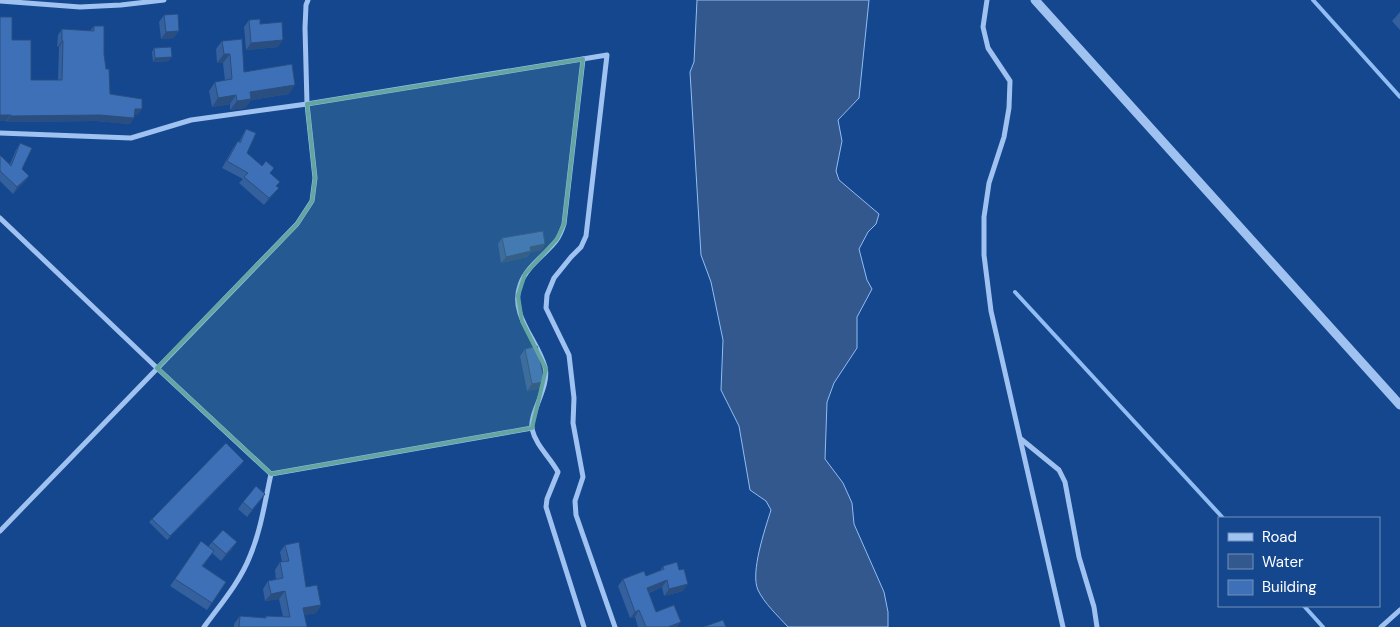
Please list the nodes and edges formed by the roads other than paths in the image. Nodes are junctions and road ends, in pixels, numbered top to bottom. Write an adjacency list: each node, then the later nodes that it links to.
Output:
1 (0, 0): 2 (street)
2 (164, 0)
3 (308, 0): 7 (street)
4 (987, 0): 13 (street)
5 (1035, 0): 11 (street)
6 (583, 59): 7 (street); 12 (street); 19 (street)
7 (306, 104): 8 (street); 10 (street)
8 (0, 133)
9 (0, 218): 10 (street)
10 (157, 368): 14 (street); 15 (street)
11 (1400, 404)
12 (532, 428): 14 (street); 18 (street)
13 (1021, 438): 20 (street); 21 (street)
14 (271, 474): 17 (street)
15 (0, 531)
16 (1400, 610): 22 (street)
17 (204, 627)
18 (584, 627)
19 (614, 627)
20 (1063, 627)
21 (1097, 627)
22 (1381, 627)

